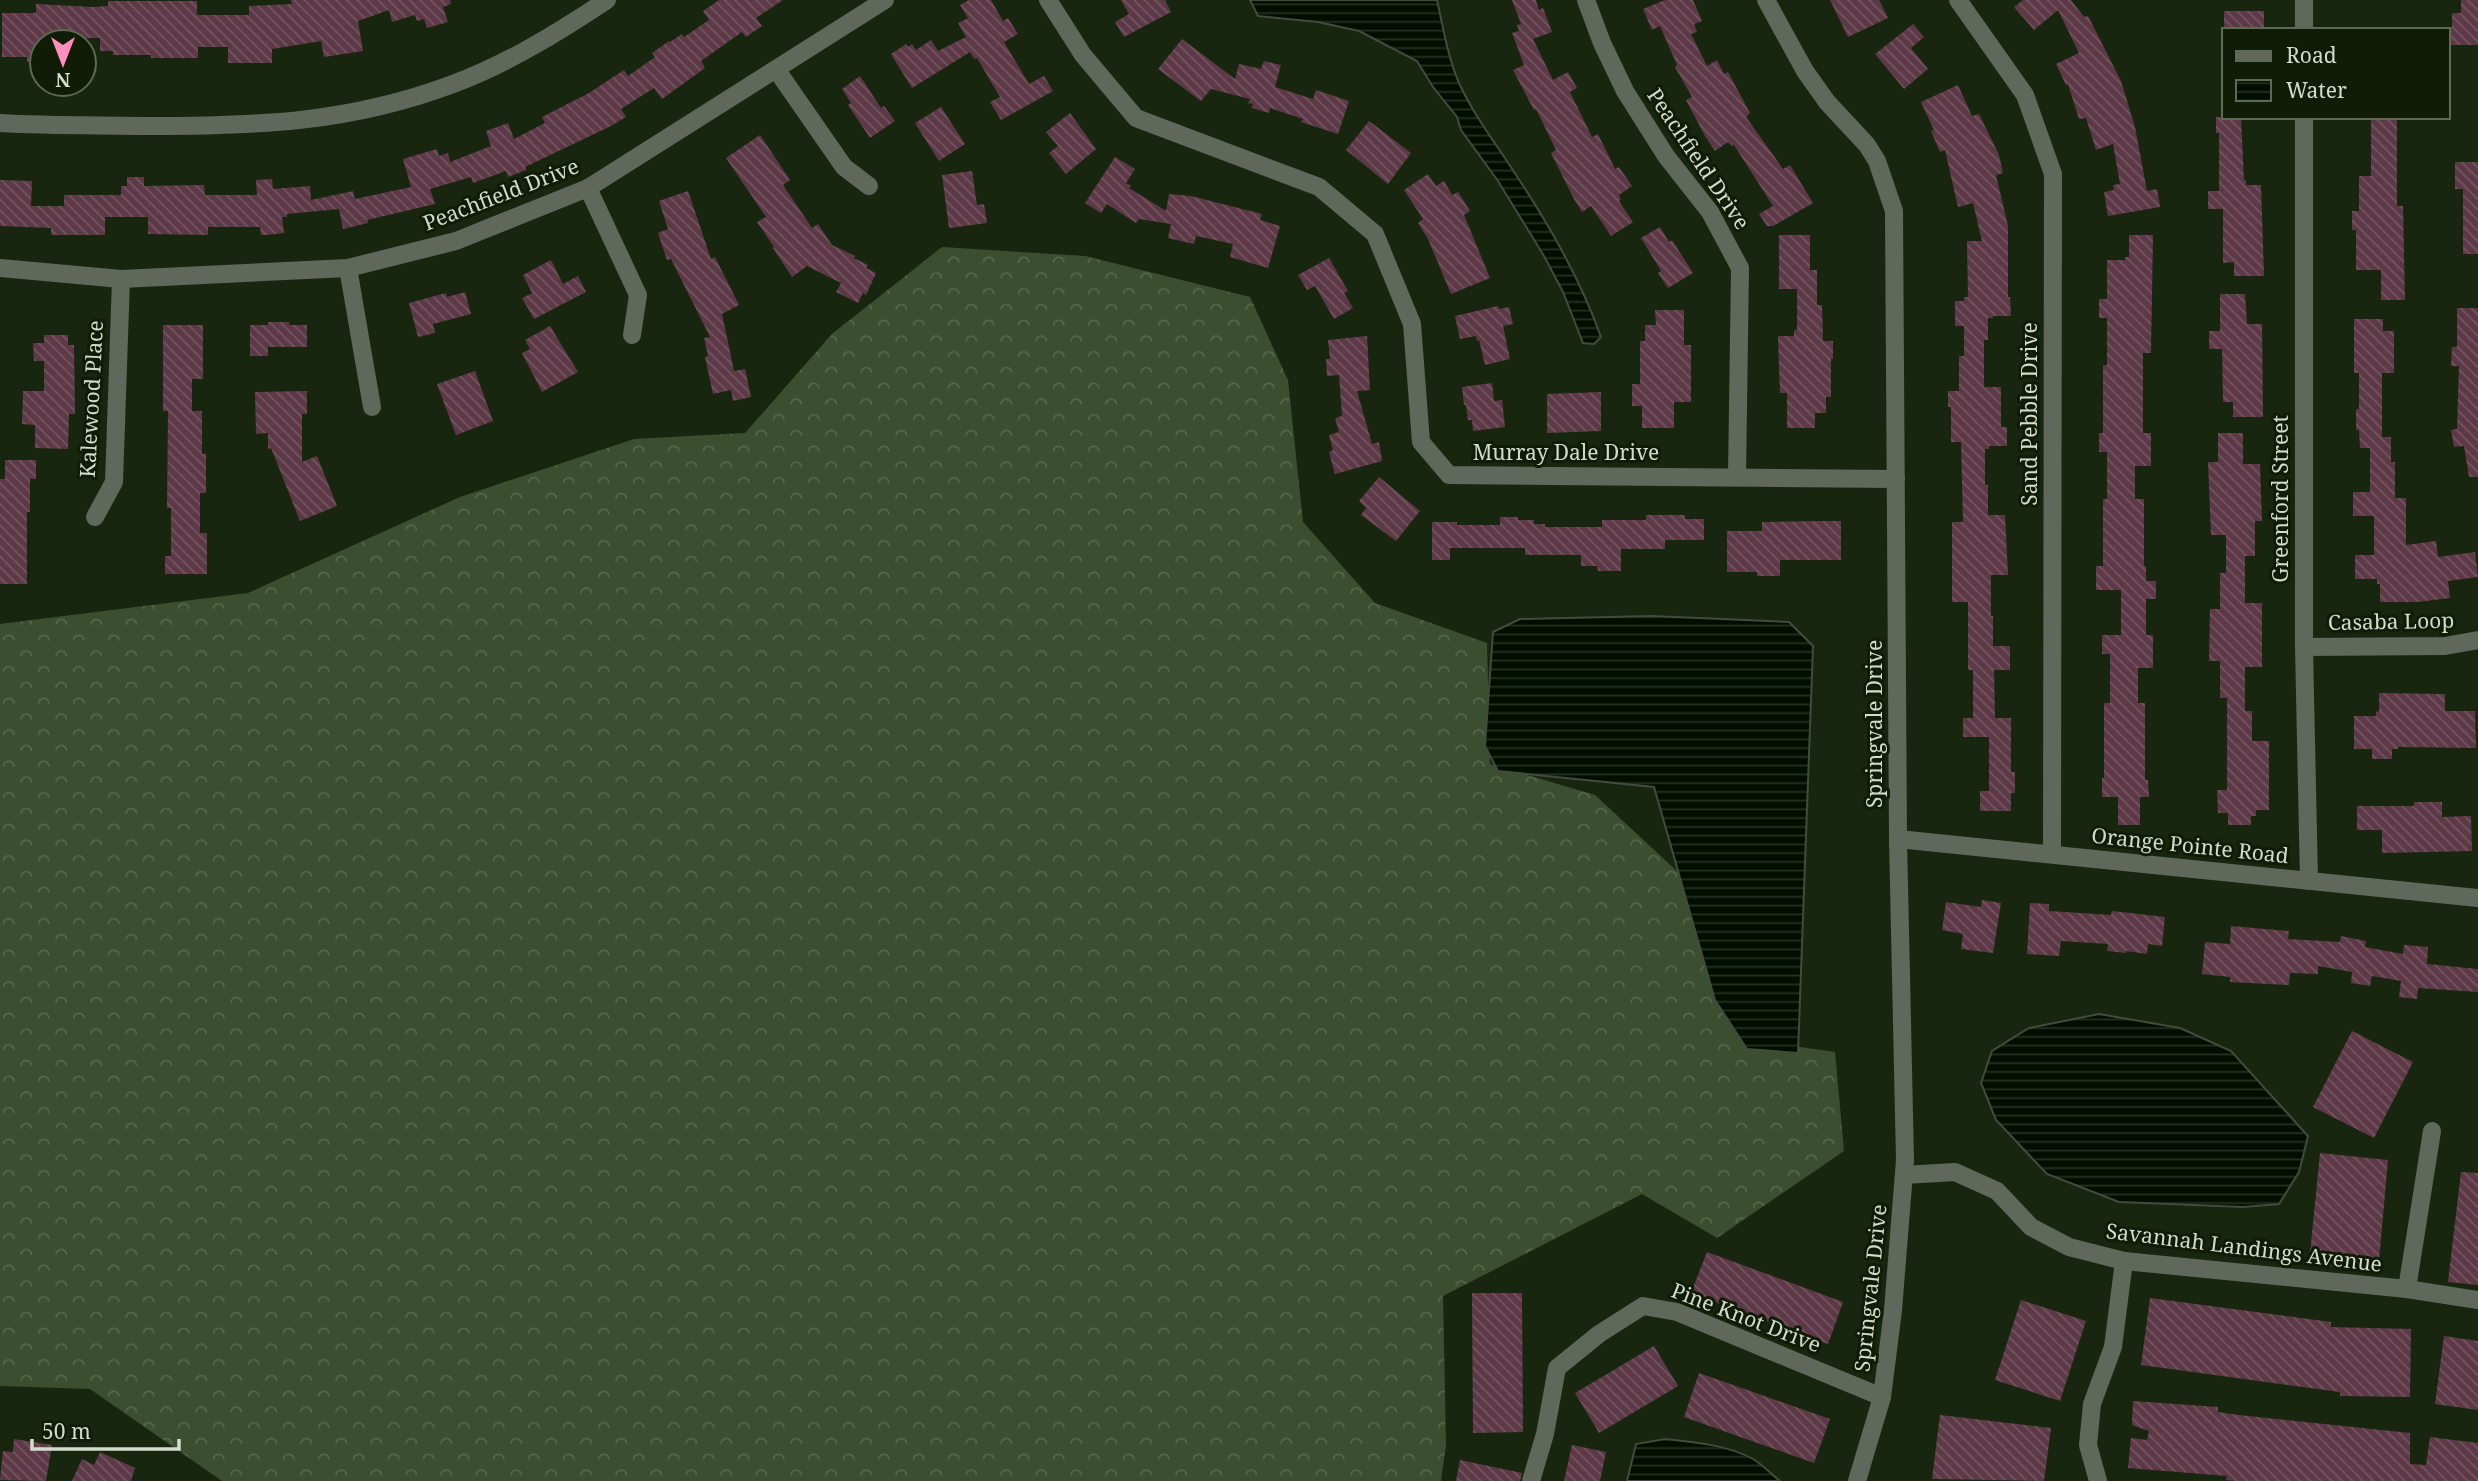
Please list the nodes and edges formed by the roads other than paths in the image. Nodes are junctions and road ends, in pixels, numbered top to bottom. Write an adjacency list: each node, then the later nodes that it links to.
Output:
1 (607, 0): 11 (street)
2 (885, 0): 9 (street, Peachfield Drive)
3 (1048, 0): 19 (street, Murray Dale Drive)
4 (1586, 0): 19 (street, Peachfield Drive)
5 (1766, 0): 20 (street, Springvale Drive)
6 (1958, 0): 25 (street, Sand Pebble Drive)
7 (2304, 0): 8 (street)
8 (2304, 28)
9 (776, 69): 12 (street); 13 (street, Peachfield Drive)
10 (2304, 119): 23 (street, Greenford Street)
11 (0, 123)
12 (869, 186)
13 (588, 188): 15 (street, Peachfield Drive); 17 (street)
14 (0, 268): 16 (street, Peachfield Drive)
15 (348, 268): 16 (street, Peachfield Drive); 18 (street)
16 (121, 279): 21 (street, Kalewood Place)
17 (632, 335)
18 (372, 407)
19 (1737, 476): 20 (street, Murray Dale Drive)
20 (1896, 479): 24 (street, Springvale Drive)
21 (95, 517)
22 (2478, 640): 23 (street, Casaba Loop)
23 (2304, 647): 26 (street, Greenford Street)
24 (1898, 839): 25 (street, Orange Pointe Road); 29 (street, Springvale Drive)
25 (2052, 854): 26 (street, Orange Pointe Road)
26 (2309, 881): 27 (street, Orange Pointe Road)
27 (2478, 898)
28 (2431, 1131): 31 (street)
29 (1904, 1175): 30 (street, Savannah Landings Avenue); 33 (street, Springvale Drive)
30 (2124, 1261): 31 (street, Savannah Landings Avenue); 36 (street)
31 (2407, 1289): 32 (street, Savannah Landings Avenue)
32 (2478, 1300)
33 (1882, 1397): 34 (street, Pine Knot Drive); 35 (street, Springvale Drive)
34 (1531, 1481)
35 (1857, 1481)
36 (2098, 1481)

